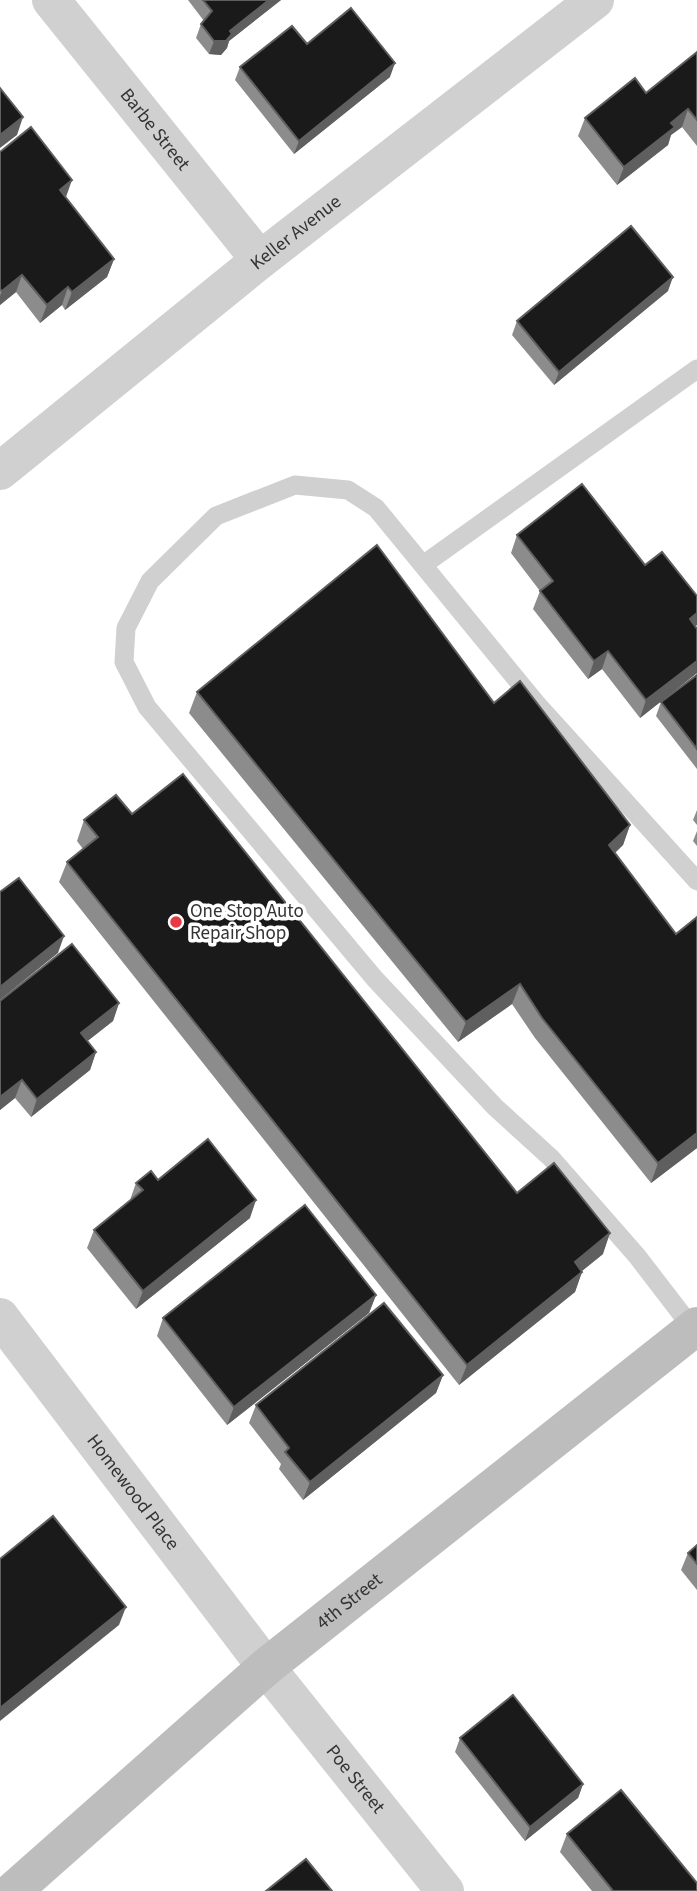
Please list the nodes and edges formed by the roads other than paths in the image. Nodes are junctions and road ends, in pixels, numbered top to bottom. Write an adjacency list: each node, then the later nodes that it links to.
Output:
1 (51, 0): 3 (street, Barbe Street)
2 (595, 0): 3 (street, Keller Avenue)
3 (260, 260): 5 (street, Keller Avenue)
4 (697, 369): 6 (lane)
5 (0, 471)
6 (423, 565): 7 (lane); 9 (lane)
7 (697, 881)
8 (0, 1317): 10 (street, Homewood Place)
9 (695, 1327): 10 (main road, 4th Street)
10 (266, 1667): 13 (main road, 4th Street); 14 (street, Poe Street)
11 (0, 1885): 12 (lane)
12 (4, 1891)
13 (13, 1891)
14 (445, 1891)

